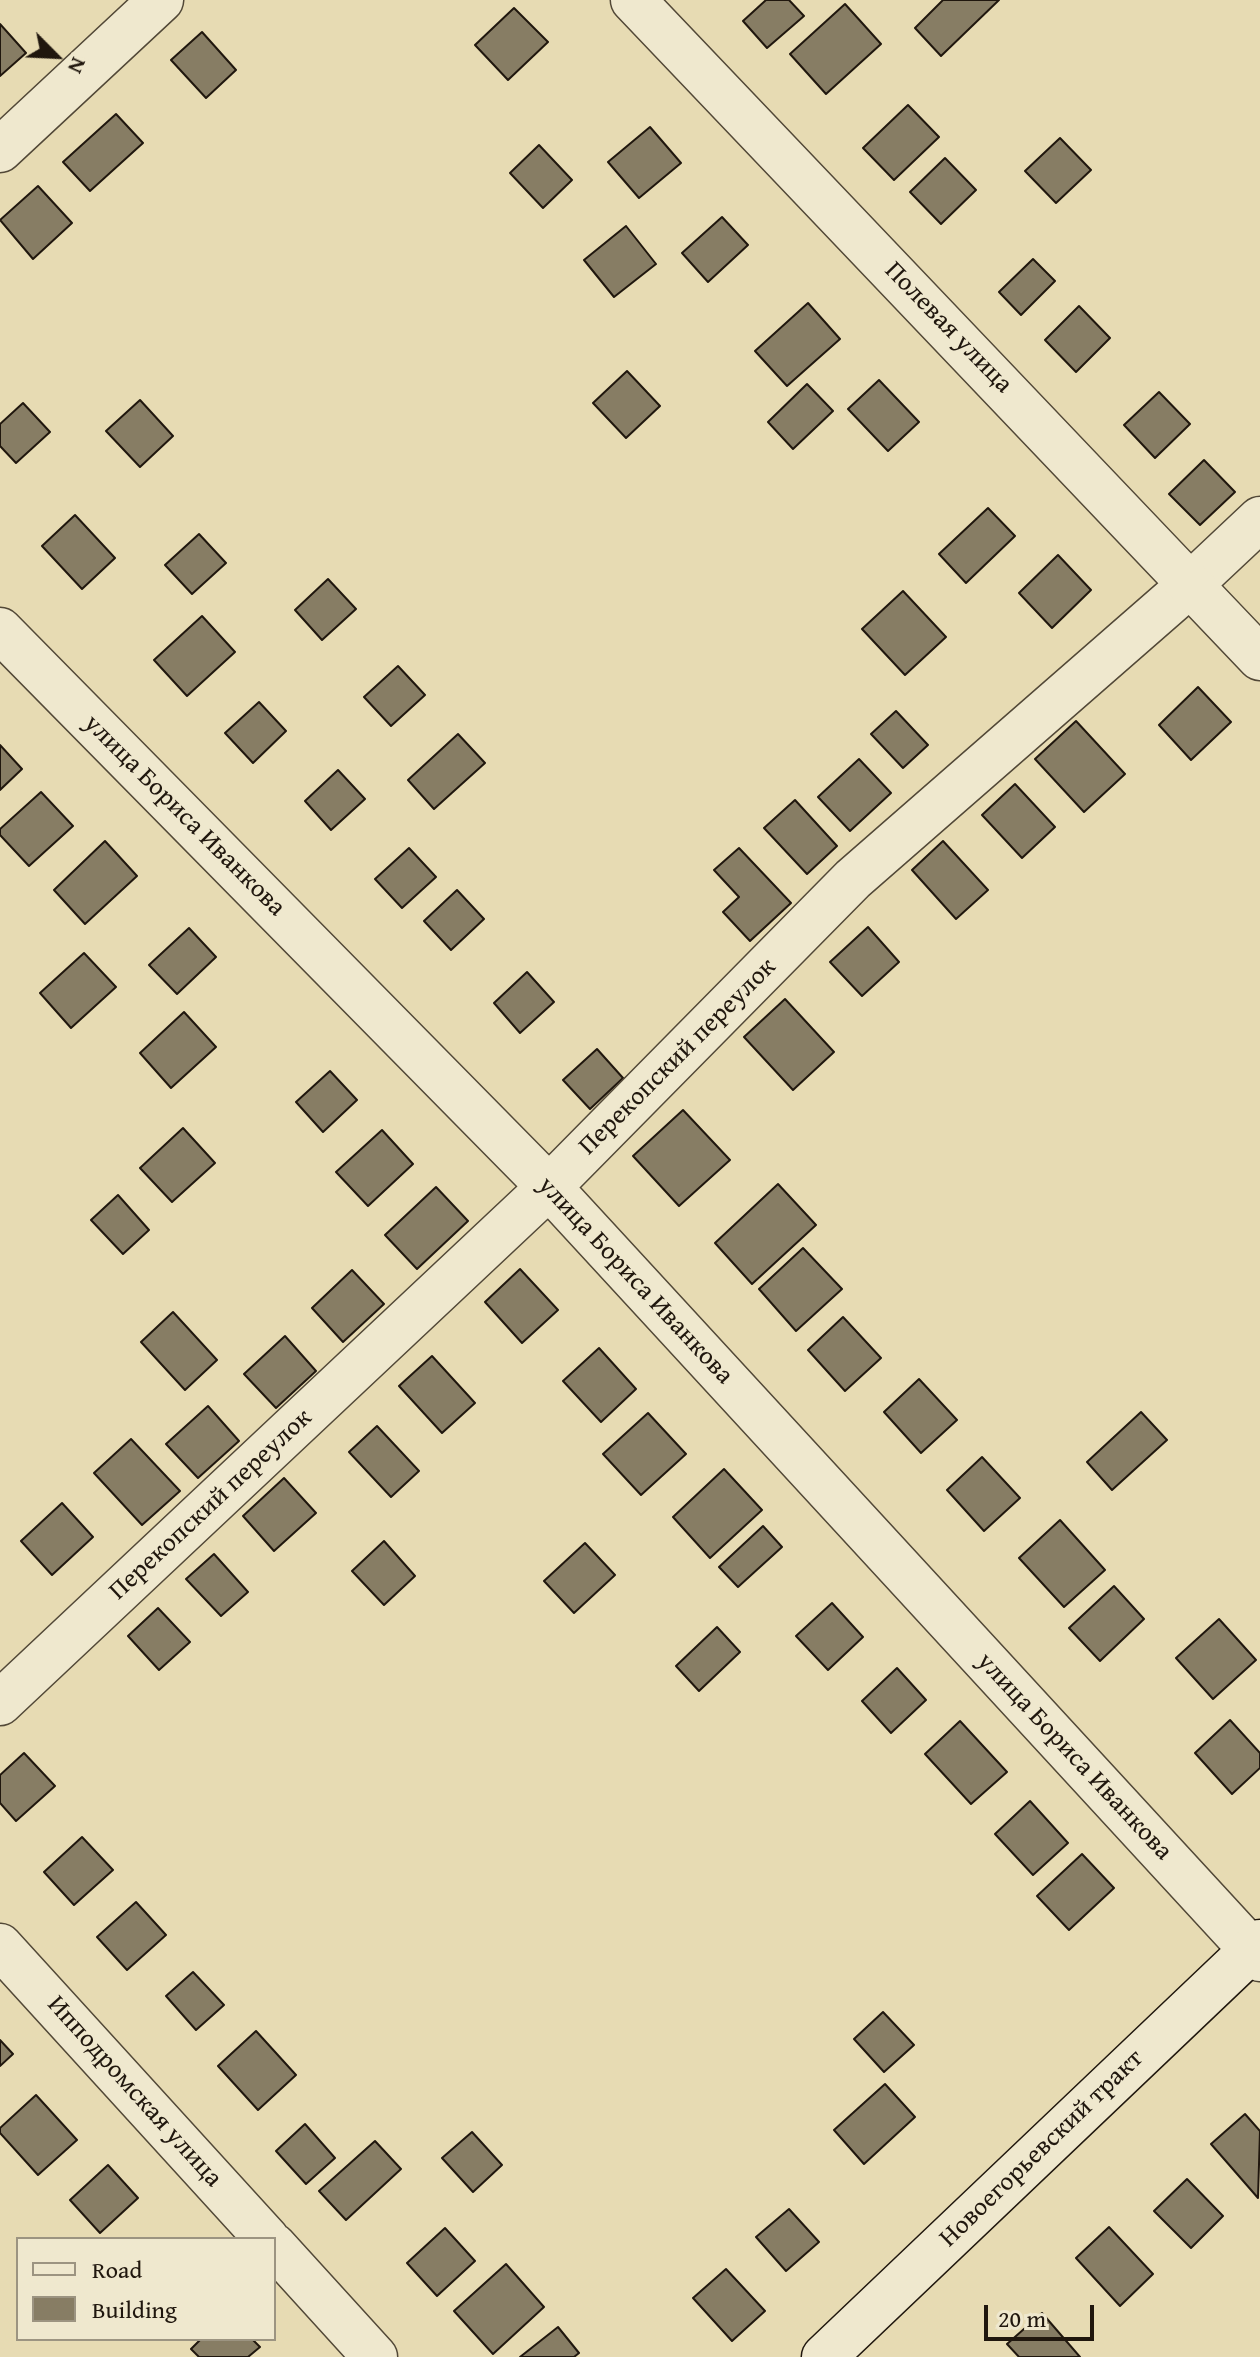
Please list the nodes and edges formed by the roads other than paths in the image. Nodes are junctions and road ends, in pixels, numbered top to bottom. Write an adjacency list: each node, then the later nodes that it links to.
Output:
1 (161, 0): 3 (street)
2 (633, 0): 5 (street, Полевая улица)
3 (0, 150)
4 (1260, 519): 5 (street, Перекопский переулок)
5 (1192, 583): 7 (street, Полевая улица); 8 (street, Перекопский переулок)
6 (0, 630): 8 (street, улица Бориса Иванкова)
7 (1260, 658)
8 (549, 1187): 9 (street, Перекопский переулок); 11 (street, улица Бориса Иванкова)
9 (0, 1703)
10 (0, 1946): 12 (street, Ипподромская улица)
11 (1257, 1950): 15 (street, Новоегорьевский тракт)
12 (265, 2237)
13 (276, 2248): 14 (street)
14 (375, 2357)
15 (824, 2357)

